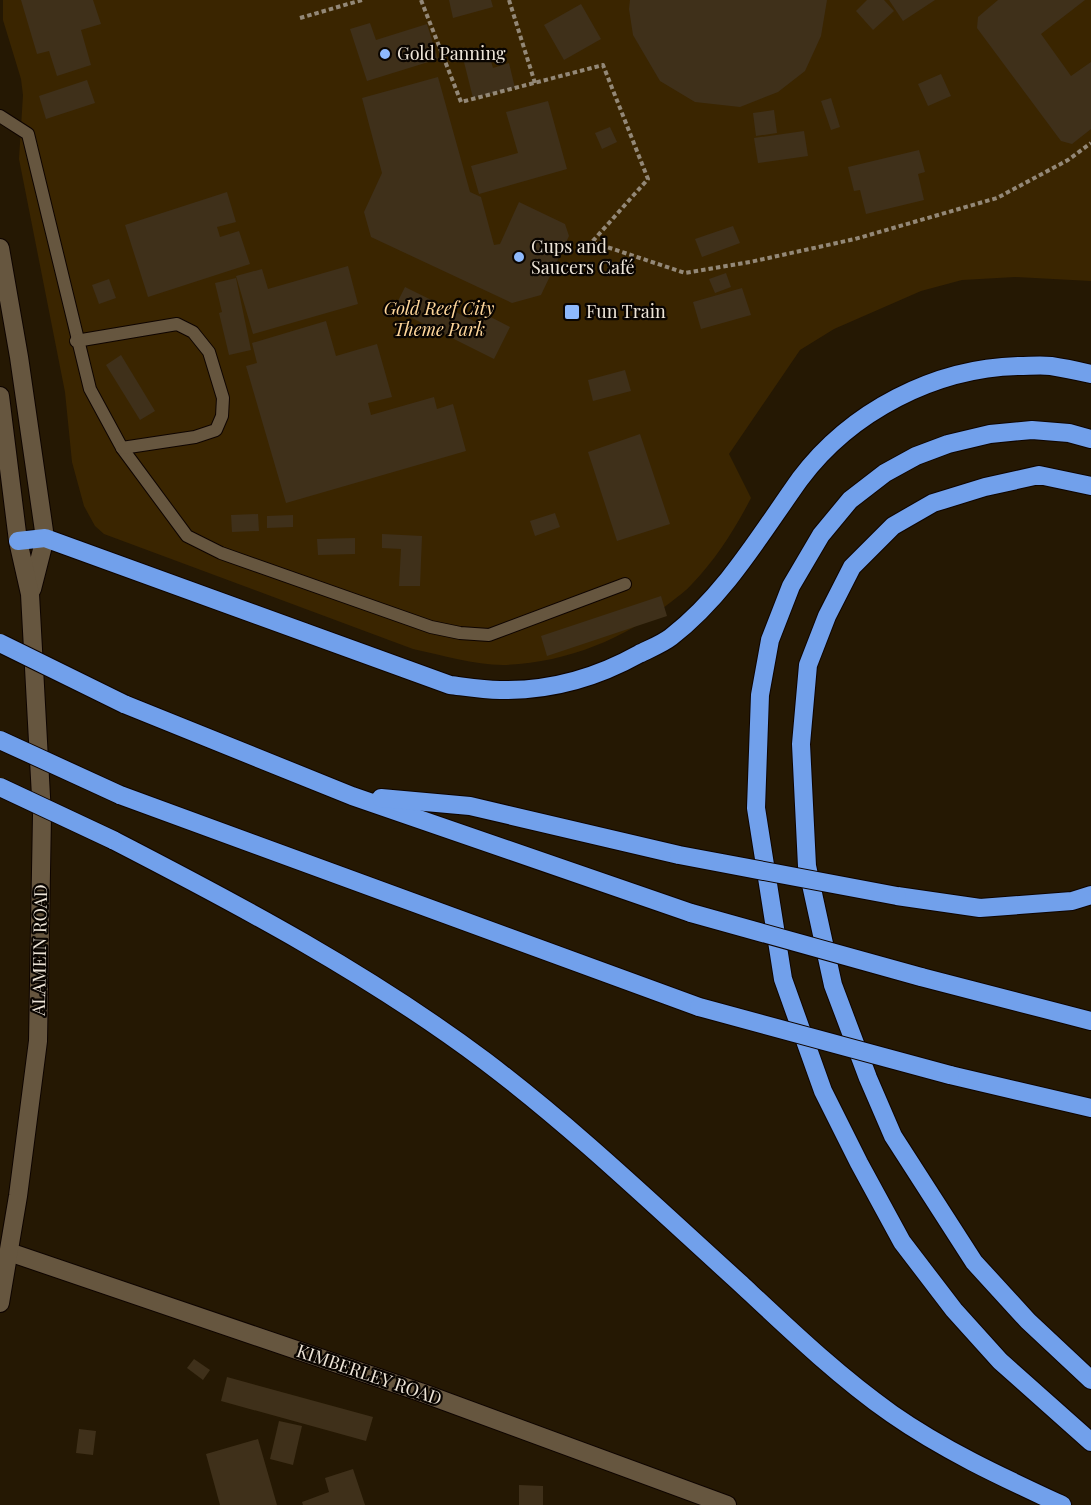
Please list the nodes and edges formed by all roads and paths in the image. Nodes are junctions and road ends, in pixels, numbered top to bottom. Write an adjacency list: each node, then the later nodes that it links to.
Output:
1 (362, 0): 4 (path)
2 (421, 0): 5 (path)
3 (509, 0): 5 (path)
4 (300, 18)
5 (535, 83): 7 (path)
6 (0, 116): 9 (lane)
7 (1091, 144)
8 (0, 248): 15 (main road)
9 (76, 340): 13 (lane); 13 (lane)
10 (1091, 374): 15 (highway)
11 (0, 396): 16 (main road, ALAMEIN ROAD)
12 (1091, 438): 29 (highway)
13 (122, 448): 17 (lane)
14 (1091, 486): 28 (highway)
15 (45, 538): 16 (highway); 18 (main road, ALAMEIN ROAD)
16 (18, 541): 18 (main road, ALAMEIN ROAD)
17 (625, 584)
18 (30, 594): 26 (main road, ALAMEIN ROAD)
19 (0, 643): 22 (highway, bridge)
20 (0, 740): 25 (highway, bridge)
21 (0, 787): 31 (highway, bridge)
22 (352, 796): 23 (highway, bridge); 24 (highway, bridge)
23 (1091, 895)
24 (1091, 1021)
25 (1091, 1108)
26 (9, 1252): 27 (main road, ALAMEIN ROAD); 30 (main road, KIMBERLEY ROAD)
27 (0, 1303)
28 (1091, 1380)
29 (1091, 1442)
30 (727, 1505)
31 (1062, 1505)

